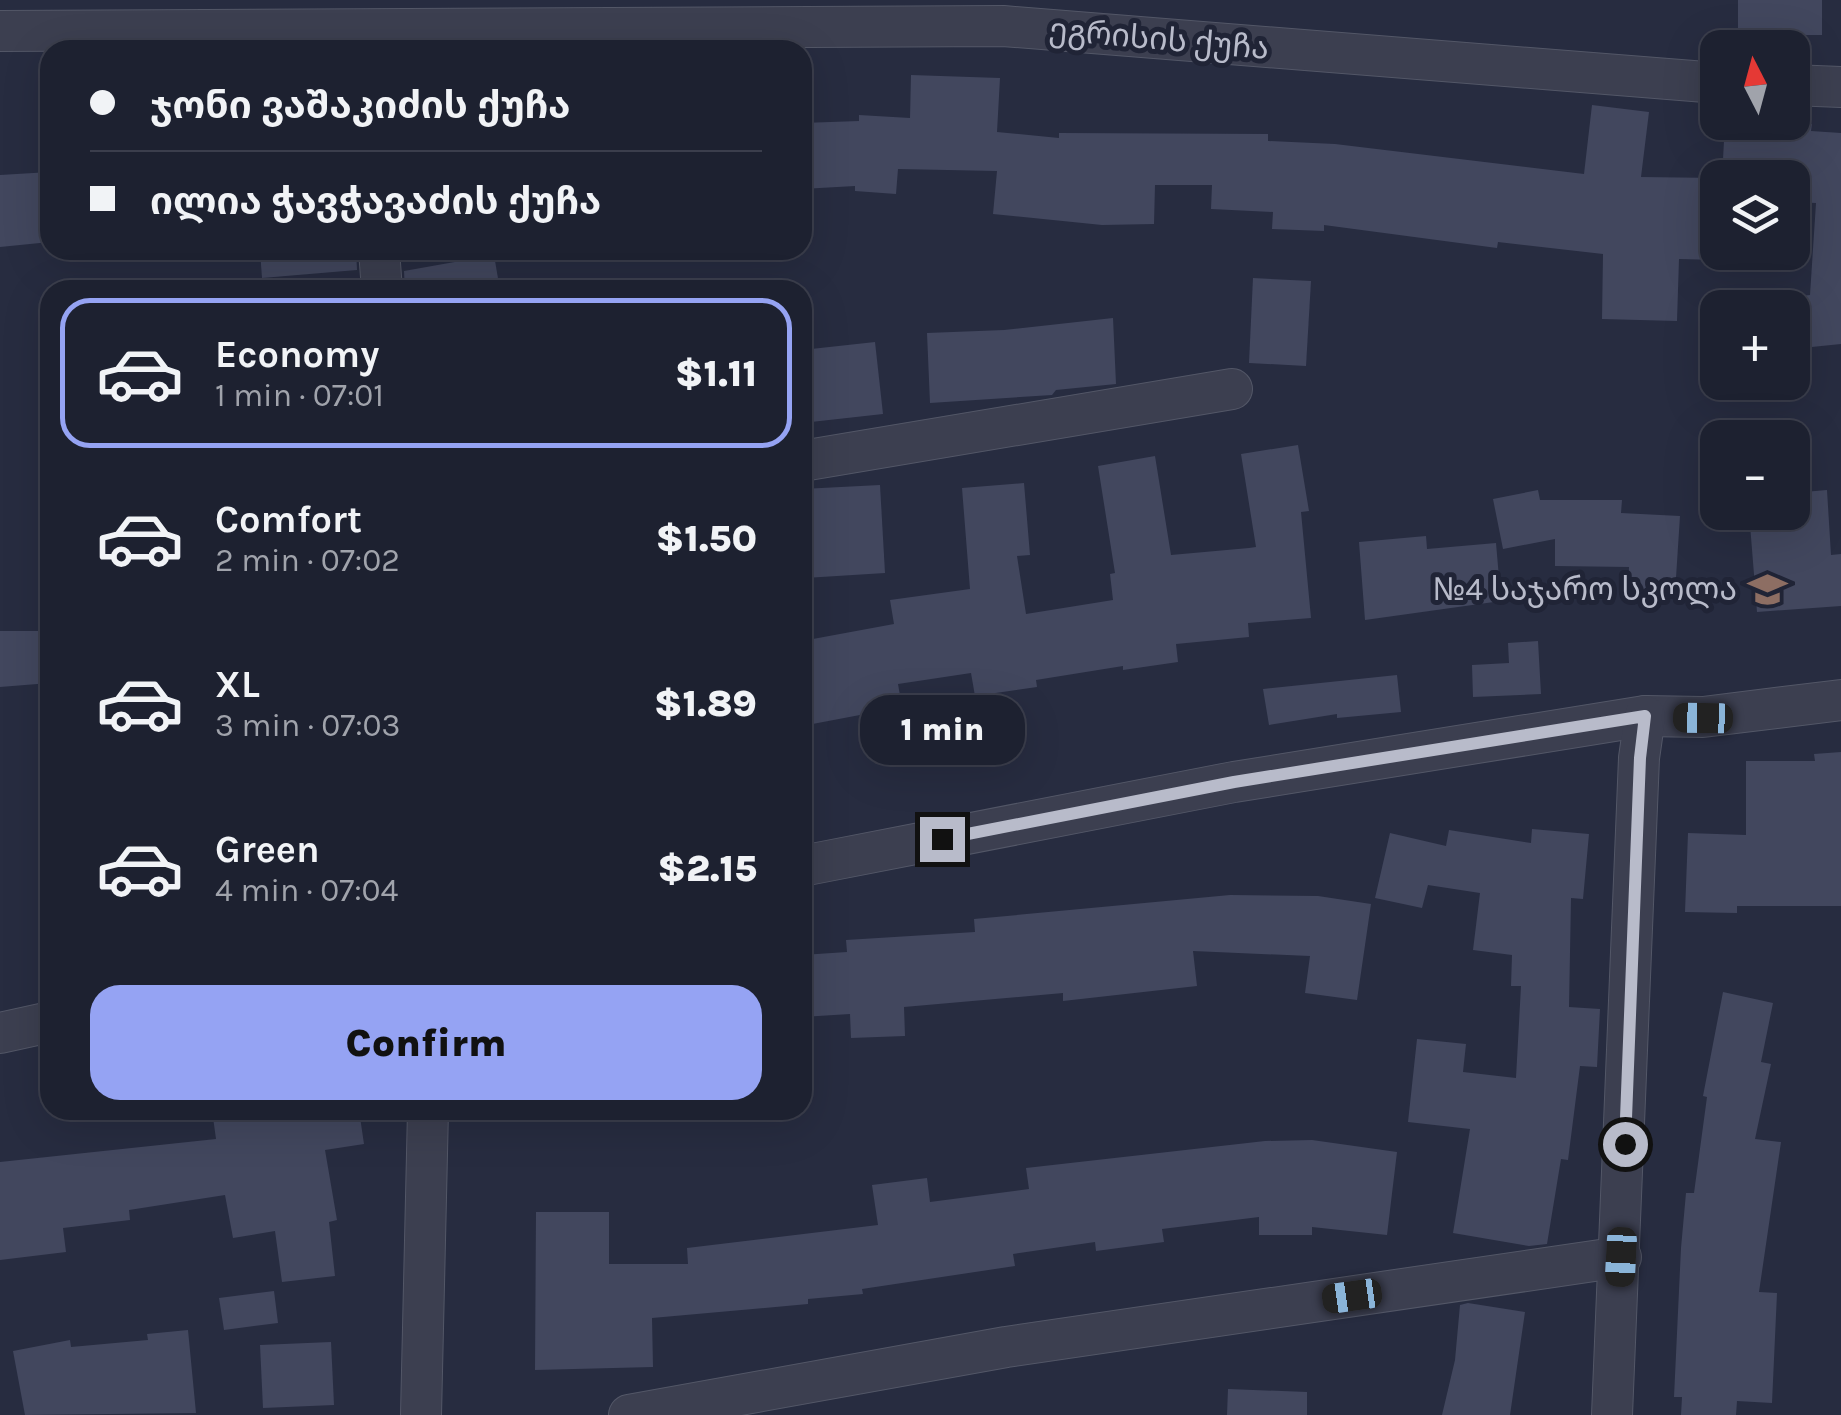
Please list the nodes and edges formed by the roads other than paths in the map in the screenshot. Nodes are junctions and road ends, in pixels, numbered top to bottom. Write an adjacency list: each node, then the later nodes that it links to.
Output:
1 (1006, 13): 4 (street, ეგრისის ქუჩა); 5 (street, ეგრისის ქუჩა)
2 (102, 14): 3 (street, ეგრისის ქუჩა); 4 (street, ეგრისის ქუჩა)
3 (0, 30)
4 (362, 40)
5 (1700, 81)
6 (1810, 86): 7 (street)
7 (1841, 87)
8 (1232, 389): 9 (street)
9 (812, 458)
10 (1841, 700): 11 (street)
11 (1645, 716): 12 (street); 16 (street)
12 (812, 864)
13 (40, 1024): 14 (street)
14 (0, 1033)
15 (428, 1120): 17 (street)
16 (1621, 1257): 18 (street); 19 (street)
17 (421, 1415)
18 (629, 1415)
19 (1612, 1415)

